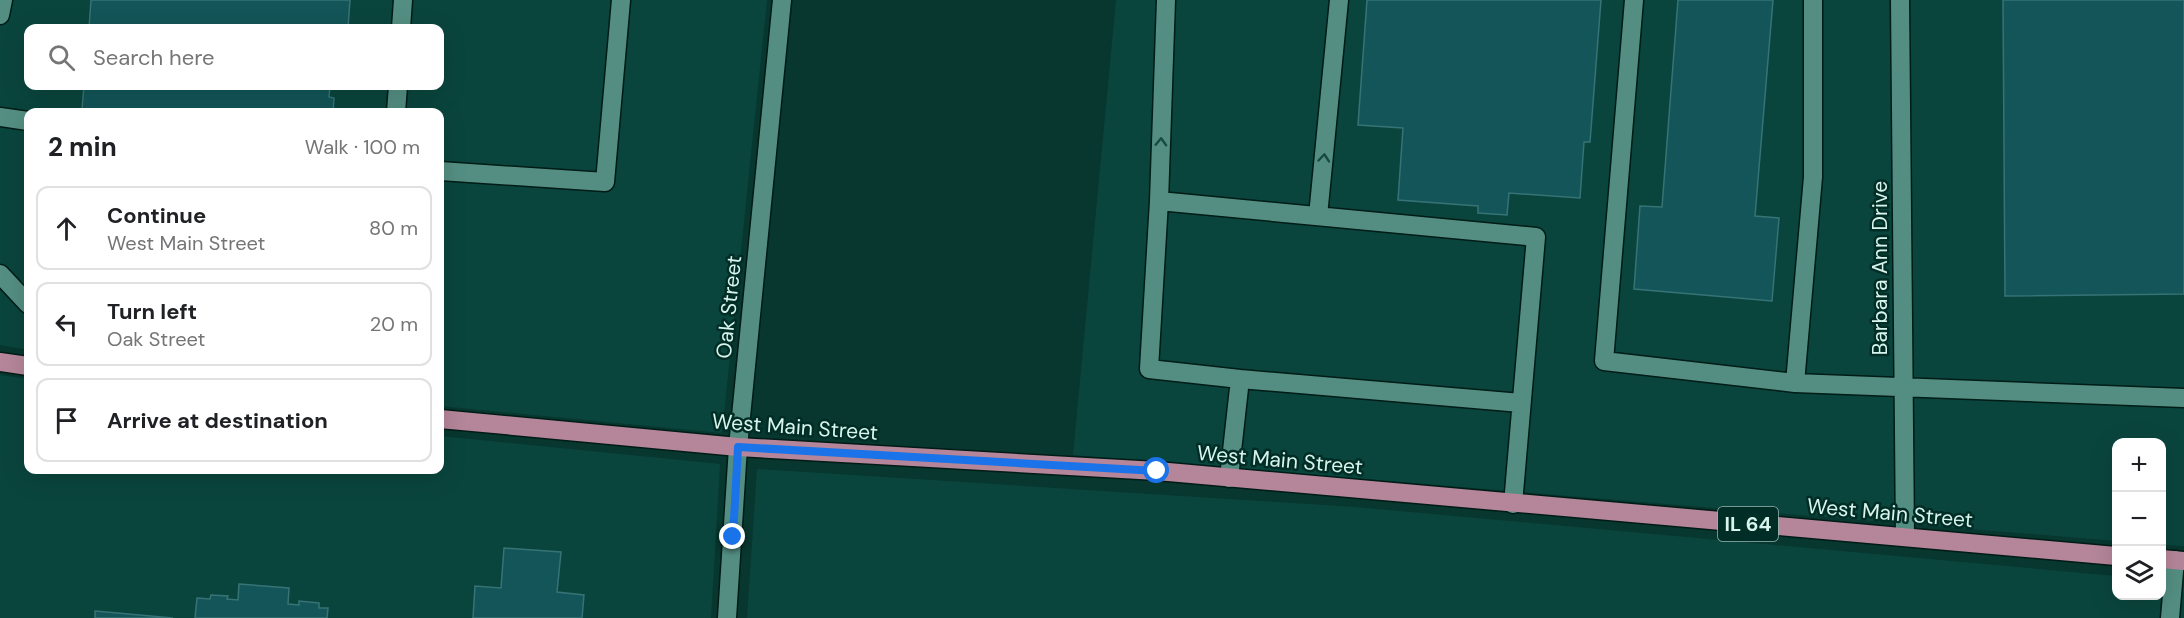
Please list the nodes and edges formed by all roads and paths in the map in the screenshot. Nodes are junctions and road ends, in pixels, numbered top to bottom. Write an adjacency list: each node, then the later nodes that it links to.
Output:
1 (3, 0): 10 (street)
2 (403, 0): 11 (street)
3 (621, 0): 16 (street)
4 (782, 0): 29 (street, Oak Street)
5 (1166, 0): 17 (street, one-way to 5)
6 (1339, 0): 18 (street, one-way to 6)
7 (1634, 0): 24 (street)
8 (1813, 0): 24 (street)
9 (1900, 0): 25 (street, Barbara Ann Drive)
10 (0, 15)
11 (401, 24)
12 (398, 90): 13 (street)
13 (396, 108)
14 (0, 117): 15 (street)
15 (24, 120)
16 (444, 171)
17 (1159, 201): 18 (street); 23 (street)
18 (1318, 216): 27 (street)
19 (0, 274): 20 (street)
20 (24, 300)
21 (0, 362): 22 (main road)
22 (24, 365)
23 (1240, 379): 27 (street); 30 (street)
24 (1795, 383): 25 (street)
25 (1903, 389): 26 (street); 32 (street, Barbara Ann Drive)
26 (2184, 398)
27 (1521, 403): 31 (street)
28 (444, 419): 29 (main road, West Main Street / IL 64)
29 (738, 447): 30 (main road, West Main Street / IL 64); 35 (street, Oak Street)
30 (1229, 478): 31 (main road, West Main Street / IL 64)
31 (1513, 504): 32 (main road, West Main Street / IL 64)
32 (1905, 537): 33 (main road, West Main Street / IL 64)
33 (2112, 556)
34 (2174, 560): 36 (street)
35 (727, 618)
36 (2170, 618)

